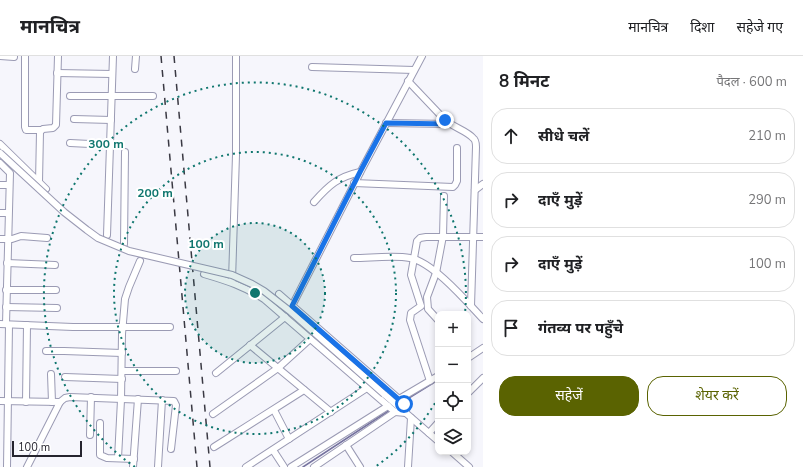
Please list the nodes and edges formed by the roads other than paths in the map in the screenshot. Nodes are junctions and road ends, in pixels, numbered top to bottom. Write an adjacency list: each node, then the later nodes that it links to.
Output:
1 (0, 56): 7 (street)
2 (26, 56): 22 (street)
3 (58, 56): 12 (street)
4 (113, 56): 13 (street)
5 (136, 56): 10 (street)
6 (236, 56): 57 (street)
7 (14, 57)
8 (420, 57): 11 (street)
9 (312, 67): 11 (street)
10 (135, 69)
11 (414, 70): 14 (street)
12 (57, 73): 13 (street); 22 (street)
13 (112, 74): 15 (street)
14 (408, 81): 20 (street); 21 (street)
15 (112, 95): 16 (street); 17 (street); 19 (street)
16 (70, 96)
17 (153, 96)
18 (74, 119): 19 (street)
19 (111, 120): 25 (street)
20 (386, 123): 21 (street); 30 (street)
21 (450, 124): 37 (street)
22 (41, 130): 31 (street)
23 (70, 143): 25 (street)
24 (0, 144): 31 (street)
25 (110, 145): 42 (street)
26 (458, 148): 33 (street)
27 (125, 152): 49 (street)
28 (0, 154): 106 (street, bridge)
29 (0, 163): 35 (street)
30 (360, 172): 33 (street); 39 (street)
31 (39, 182): 36 (street)
32 (0, 184): 35 (street)
33 (354, 184): 62 (street)
34 (483, 184): 37 (street)
35 (9, 185): 41 (street)
36 (46, 189)
37 (475, 190): 44 (street)
38 (444, 196): 43 (street)
39 (314, 202)
40 (0, 213): 41 (street)
41 (8, 213): 48 (street)
42 (107, 236)
43 (443, 236): 44 (street); 51 (street); 55 (street)
44 (473, 237): 45 (street); 63 (street)
45 (483, 237)
46 (47, 238): 48 (street)
47 (0, 239): 48 (street)
48 (8, 239): 53 (street)
49 (124, 244)
50 (354, 258): 51 (street)
51 (415, 259): 55 (street); 88 (street)
52 (140, 261): 72 (street)
53 (7, 264): 54 (street); 58 (street)
54 (55, 265)
55 (436, 272): 63 (street); 67 (street)
56 (204, 274): 57 (street)
57 (232, 282): 66 (street)
58 (6, 290): 59 (street); 61 (street)
59 (56, 290)
60 (279, 294): 62 (street)
61 (3, 299): 64 (street)
62 (292, 306): 98 (street)
63 (471, 306): 68 (street)
64 (6, 307): 65 (street); 69 (street)
65 (57, 308)
66 (286, 317): 73 (street); 74 (street)
67 (435, 317)
68 (483, 319)
69 (5, 324): 70 (street); 97 (street)
70 (27, 325): 72 (street); 99 (street)
71 (170, 327): 72 (street)
72 (123, 328): 77 (street)
73 (310, 339): 79 (street); 89 (street)
74 (250, 345): 79 (street); 82 (street)
75 (483, 348): 78 (street)
76 (46, 352): 77 (street)
77 (122, 353): 80 (street)
78 (471, 356)
79 (278, 368): 90 (street); 105 (street)
80 (122, 371): 81 (street); 87 (street)
81 (176, 371)
82 (216, 373)
83 (51, 374): 100 (street)
84 (65, 377): 87 (street)
85 (435, 378): 88 (street)
86 (483, 378): 91 (street)
87 (122, 379): 93 (street)
88 (430, 381): 98 (street)
89 (367, 388): 102 (street); 104 (street)
90 (304, 390): 103 (street); 104 (street)
91 (471, 390)
92 (91, 397): 93 (street); 101 (street); 111 (street)
93 (121, 398): 94 (street); 119 (street)
94 (138, 399): 95 (street); 120 (street)
95 (162, 400): 116 (street); 125 (street)
96 (0, 401): 97 (street)
97 (8, 401): 99 (street); 122 (street)
98 (401, 401): 106 (street)
99 (26, 402): 100 (street)
100 (52, 402): 101 (street)
101 (60, 402): 123 (street)
102 (392, 409): 106 (street); 114 (street); 128 (street)
103 (274, 410): 113 (street); 115 (street)
104 (331, 412): 113 (street)
105 (213, 414)
106 (406, 414): 107 (street)
107 (411, 418): 110 (street); 131 (street)
108 (100, 423): 119 (street)
109 (435, 426): 110 (street)
110 (429, 433): 112 (street)
111 (90, 435)
112 (435, 438)
113 (289, 439): 117 (street)
114 (346, 445): 121 (street); 130 (street)
115 (214, 447)
116 (171, 449)
117 (272, 450): 126 (street); 127 (street)
118 (456, 455): 132 (street)
119 (118, 458): 120 (street)
120 (134, 459): 124 (street)
121 (326, 464): 129 (street)
122 (4, 466)
123 (27, 467)
124 (133, 467)
125 (158, 467)
126 (246, 467)
127 (284, 467)
128 (290, 467)
129 (314, 467)
130 (360, 467)
131 (408, 467)
132 (470, 467)

